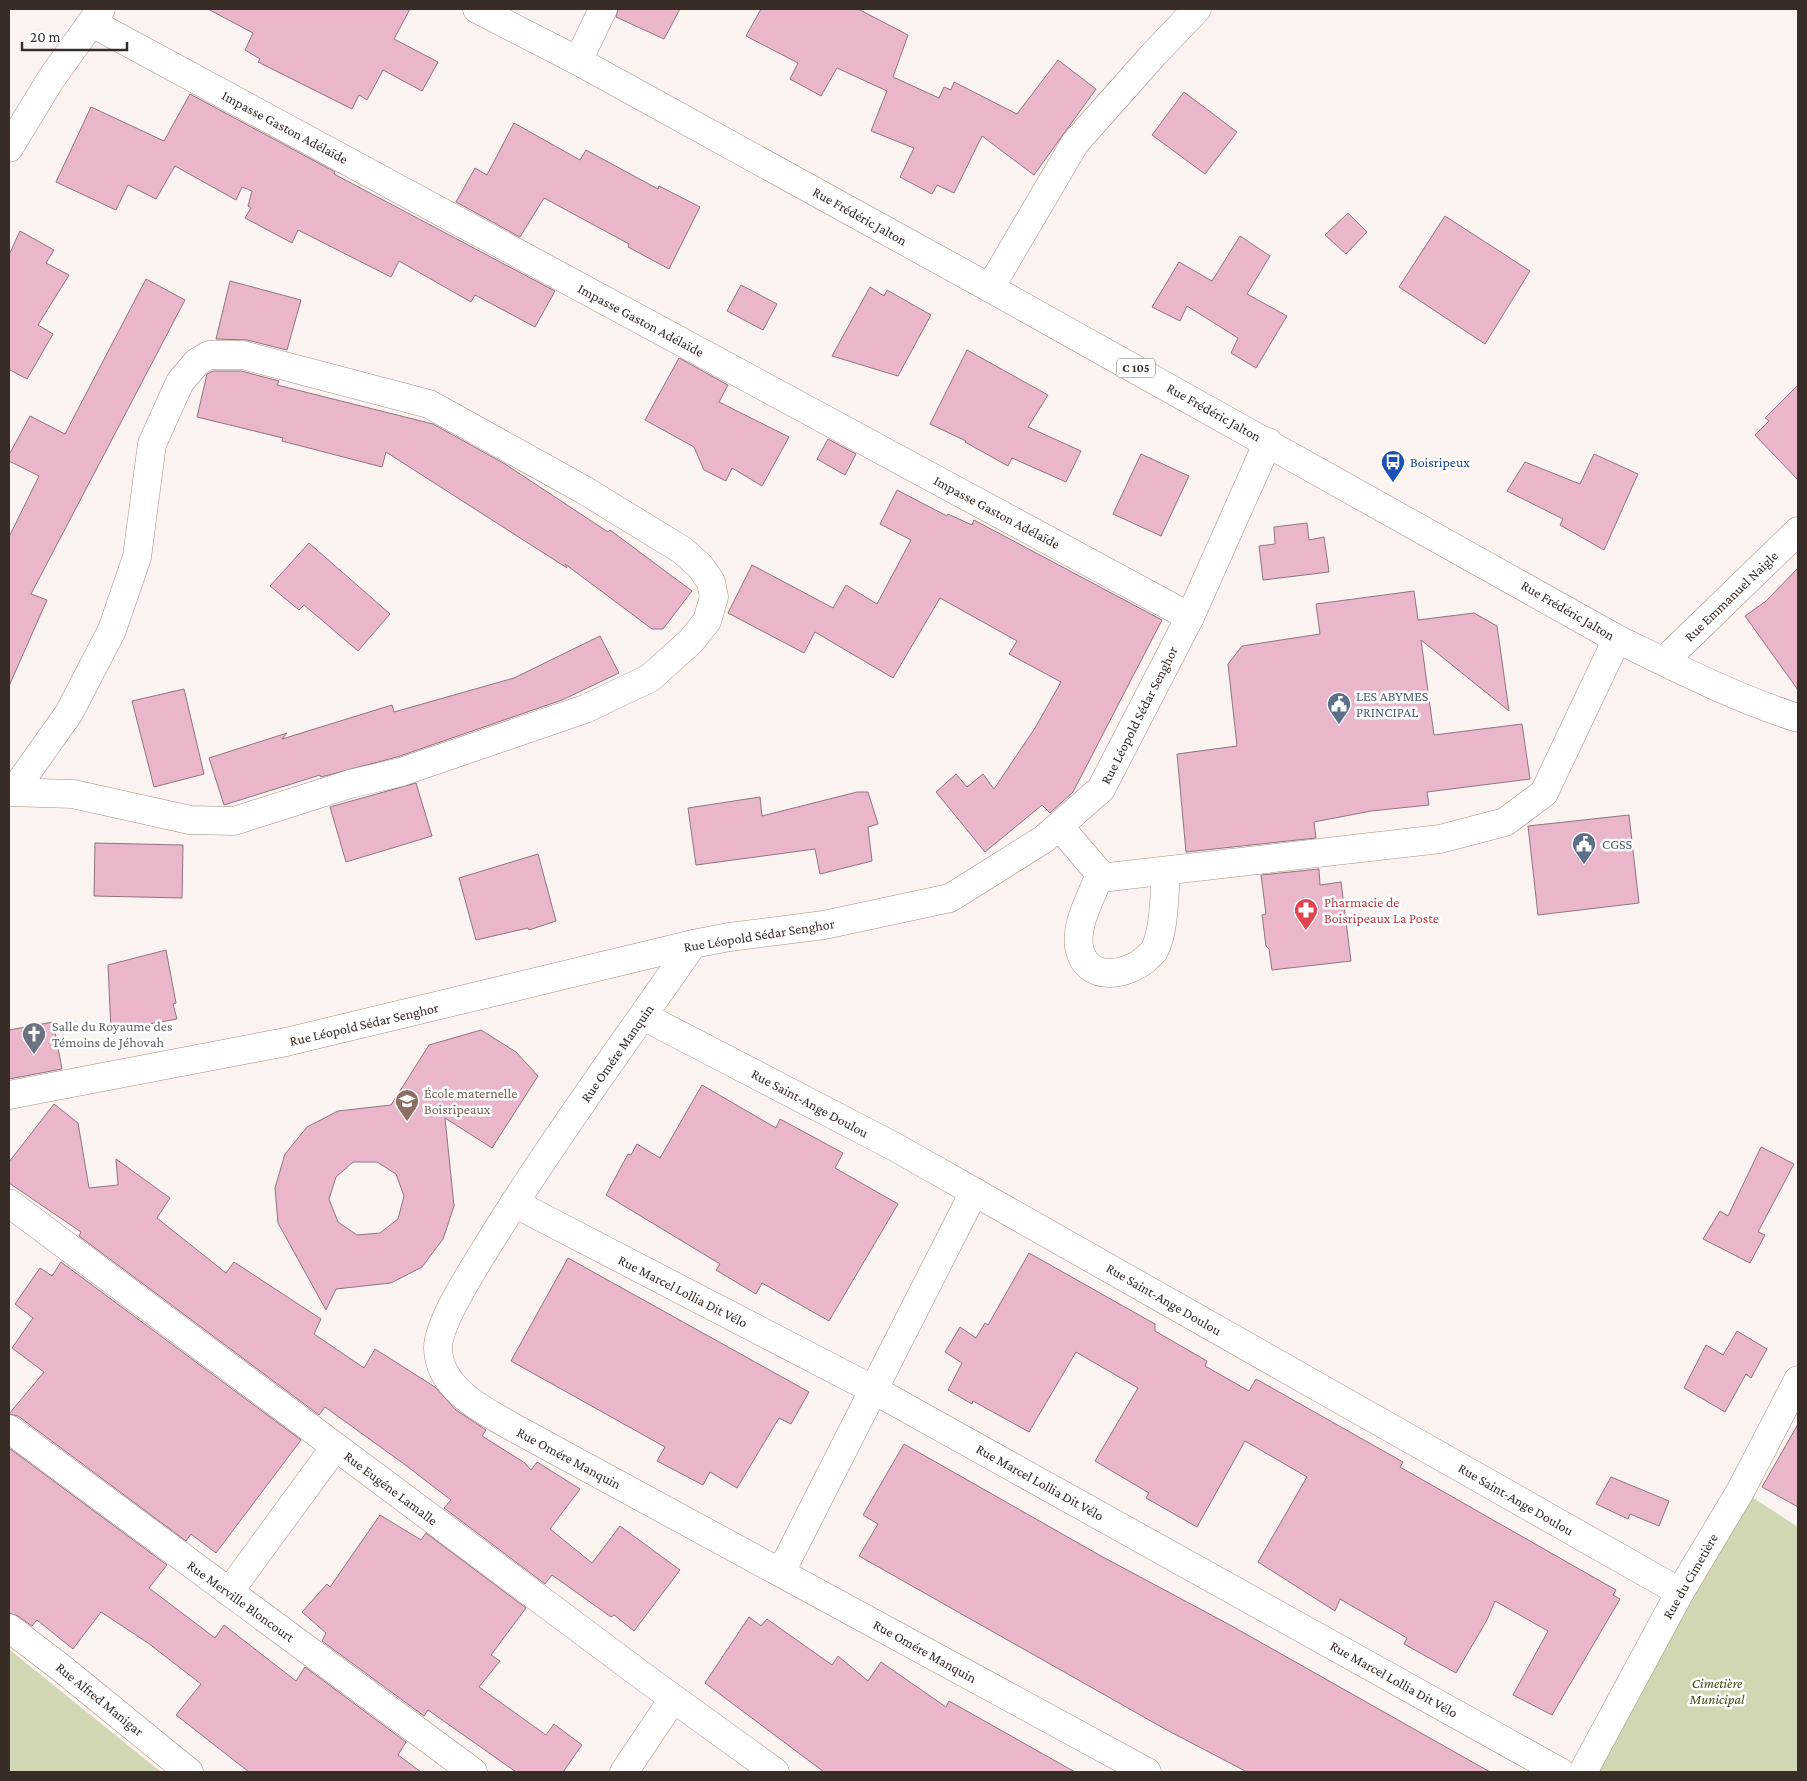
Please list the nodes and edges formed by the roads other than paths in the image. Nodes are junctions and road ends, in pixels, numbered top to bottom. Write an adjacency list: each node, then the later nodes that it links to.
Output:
1 (477, 9): 5 (street, Rue Frédéric Jalton / C 105)
2 (603, 9): 5 (street)
3 (1197, 9): 7 (street)
4 (96, 16): 6 (street); 10 (street, Impasse Gaston Adélaïde)
5 (578, 61): 7 (street, Rue Frédéric Jalton / C 105)
6 (9, 148)
7 (990, 288): 8 (street, Rue Frédéric Jalton / C 105)
8 (1268, 442): 10 (street, Rue Léopold Sédar Senghor); 11 (street, Rue Frédéric Jalton / C 105)
9 (1798, 532): 12 (street, Rue Emmanuel Naigle)
10 (1190, 617): 15 (street, Rue Léopold Sédar Senghor)
11 (1617, 639): 12 (street, Rue Frédéric Jalton / C 105); 16 (street)
12 (1664, 661): 13 (street, Rue Frédéric Jalton / C 105)
13 (1798, 718)
14 (11, 792): 14 (street)
15 (1059, 826): 17 (street); 18 (street, Rue Léopold Sédar Senghor)
16 (1166, 872): 17 (street); 17 (street)
17 (1100, 874)
18 (694, 944): 19 (street, Rue Omére Manquin); 20 (street, Rue Léopold Sédar Senghor)
19 (643, 1016): 21 (street, Rue Saint-Ange Doulou); 23 (street, Rue Omére Manquin)
20 (9, 1095)
21 (974, 1192): 25 (street); 30 (street, Rue Saint-Ange Doulou)
22 (9, 1203): 27 (street, Rue Eugéne Lamalle)
23 (514, 1203): 25 (street, Rue Marcel Lollia Dit Vélo); 28 (street, Rue Omére Manquin)
24 (1798, 1380): 30 (street, Rue du Cimetière)
25 (874, 1390): 28 (street); 38 (street, Rue Marcel Lollia Dit Vélo)
26 (9, 1429): 29 (street, Rue Merville Bloncourt)
27 (335, 1447): 29 (street); 32 (street, Rue Eugéne Lamalle)
28 (782, 1572): 37 (street, Rue Omére Manquin)
29 (229, 1592): 34 (street, Rue Merville Bloncourt)
30 (1680, 1592): 39 (street, Rue du Cimetière)
31 (9, 1628): 33 (street, Rue Alfred Manigar)
32 (673, 1699): 35 (street); 36 (street, Rue Eugéne Lamalle)
33 (189, 1772)
34 (473, 1772)
35 (624, 1772)
36 (775, 1772)
37 (1147, 1772)
38 (1560, 1772)
39 (1582, 1772)

